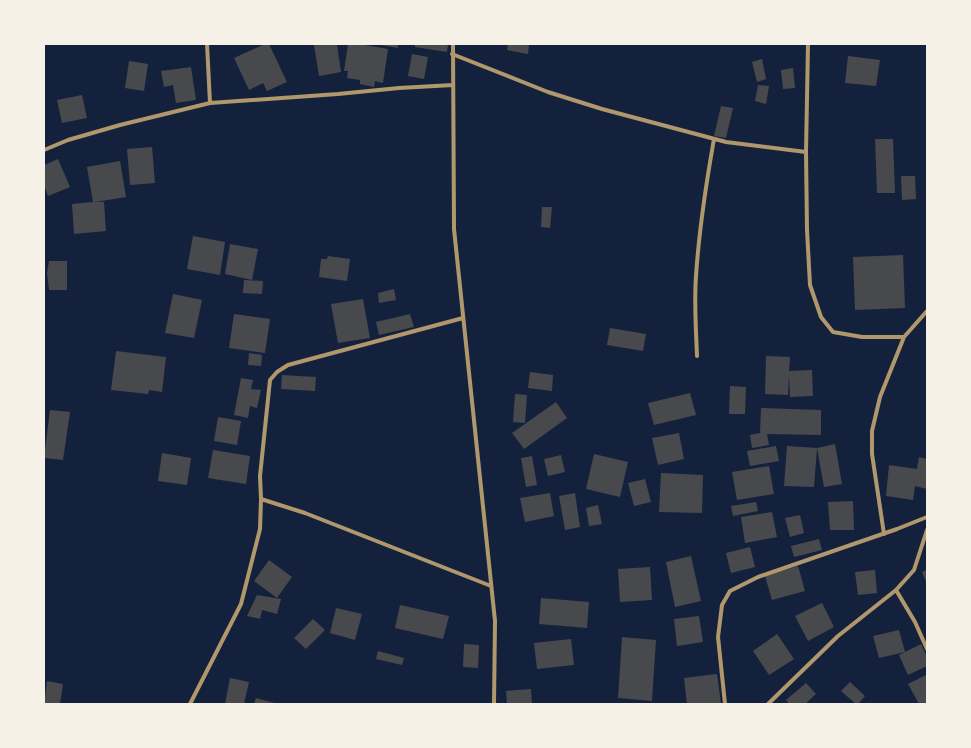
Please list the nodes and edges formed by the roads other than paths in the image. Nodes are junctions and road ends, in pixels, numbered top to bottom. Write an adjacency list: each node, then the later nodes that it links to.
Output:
1 (207, 44): 6 (street)
2 (453, 44): 4 (street)
3 (808, 44): 9 (street)
4 (452, 54): 5 (street); 7 (street)
5 (453, 85): 6 (street); 11 (street)
6 (210, 102): 8 (street)
7 (714, 139): 9 (street); 13 (street)
8 (44, 150)
9 (806, 152): 12 (street)
10 (927, 311): 12 (street)
11 (463, 318): 14 (street); 18 (street)
12 (904, 337): 17 (street)
13 (697, 356)
14 (262, 499): 18 (street); 21 (street)
15 (927, 518): 17 (street)
16 (927, 530): 19 (street)
17 (884, 534): 23 (street)
18 (491, 586): 22 (street)
19 (896, 590): 20 (street); 24 (street)
20 (927, 649)
21 (190, 704)
22 (494, 704)
23 (725, 704)
24 (768, 704)

